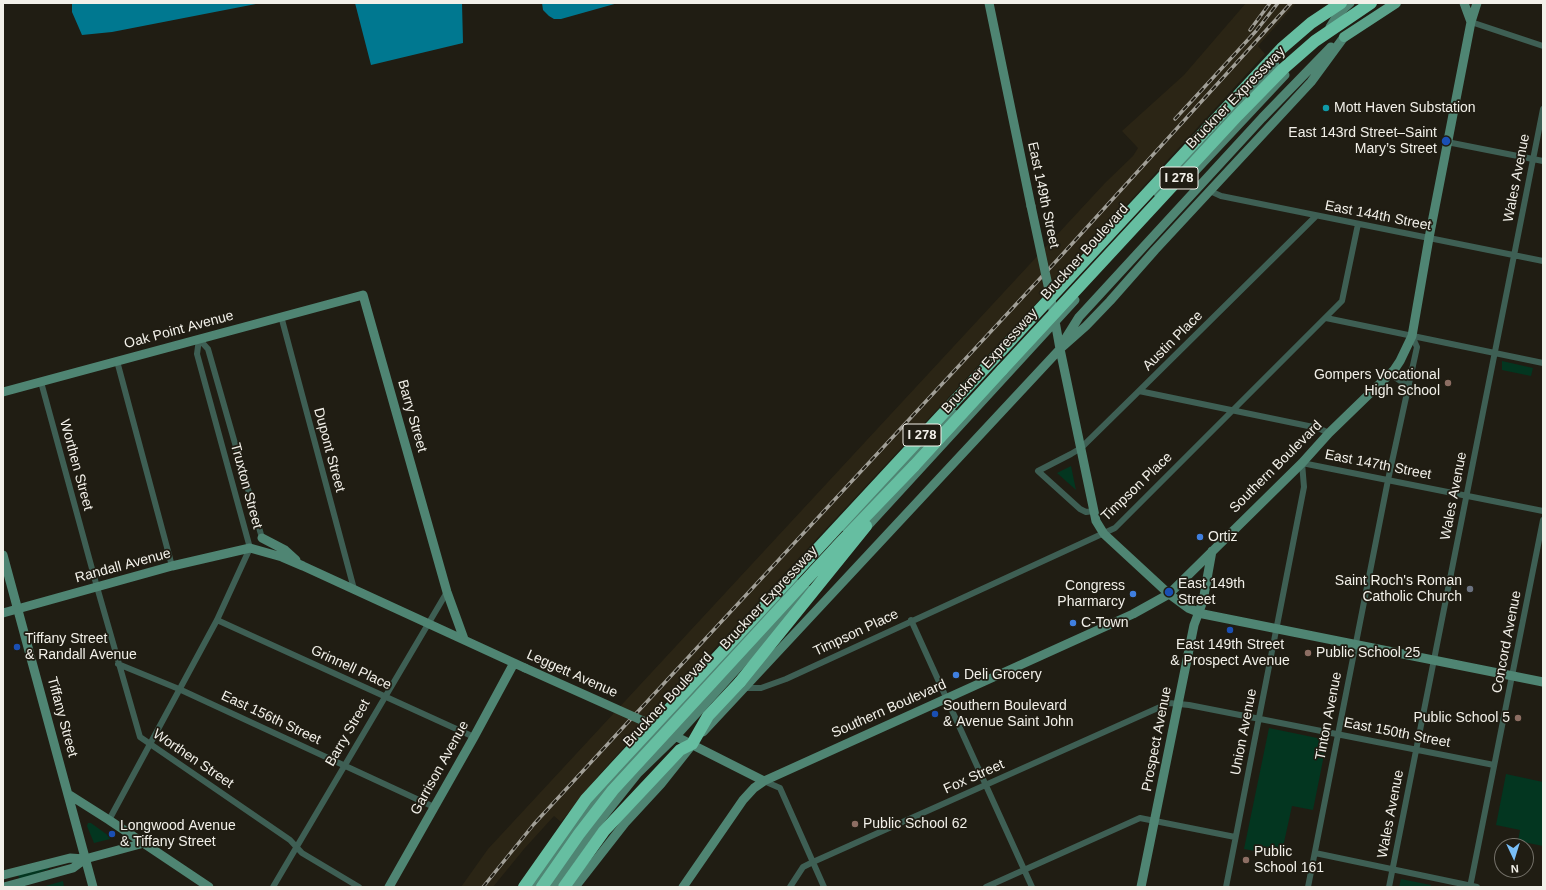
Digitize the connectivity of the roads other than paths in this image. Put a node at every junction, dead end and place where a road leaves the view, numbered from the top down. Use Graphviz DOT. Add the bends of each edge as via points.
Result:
graph roads {
  1 [pos="989,3"];
  2 [pos="1341,3"];
  3 [pos="1347,3"];
  4 [pos="1350,3"];
  5 [pos="1361,3"];
  6 [pos="1371,3"];
  7 [pos="1396,3"];
  8 [pos="1464,3"];
  9 [pos="1477,3"];
  10 [pos="1471,22"];
  11 [pos="1330,27"];
  12 [pos="1344,37"];
  13 [pos="1543,46"];
  14 [pos="1543,109"];
  15 [pos="1244,119"];
  16 [pos="1447,142"];
  17 [pos="1200,146"];
  18 [pos="1534,159"];
  19 [pos="1543,161"];
  20 [pos="1210,191"];
  21 [pos="1316,216"];
  22 [pos="1358,224"];
  23 [pos="1429,238"];
  24 [pos="1514,255"];
  25 [pos="1543,261"];
  26 [pos="362,295"];
  27 [pos="1052,309"];
  28 [pos="281,316"];
  29 [pos="1326,318"];
  30 [pos="1055,322"];
  31 [pos="1412,336"];
  32 [pos="199,339"];
  33 [pos="1060,349"];
  34 [pos="1494,353"];
  35 [pos="117,361"];
  36 [pos="1543,363"];
  37 [pos="1390,374"];
  38 [pos="41,382"];
  39 [pos="1408,386"];
  40 [pos="1140,391"];
  41 [pos="3,392"];
  42 [pos="1233,411"];
  43 [pos="1330,433"];
  44 [pos="1081,448"];
  45 [pos="1302,463"];
  46 [pos="914,466"];
  47 [pos="1388,480"];
  48 [pos="1466,495"];
  49 [pos="1094,511"];
  50 [pos="1543,511"];
  51 [pos="1543,520"];
  52 [pos="1104,534"];
  53 [pos="262,538"];
  54 [pos="250,548"];
  55 [pos="1212,551"];
  56 [pos="3,555"];
  57 [pos="172,566"];
  58 [pos="303,566"];
  59 [pos="97,587"];
  60 [pos="354,589"];
  61 [pos="447,592"];
  62 [pos="1169,594"];
  63 [pos="18,609"];
  64 [pos="3,613"];
  65 [pos="1198,613"];
  66 [pos="217,620"];
  67 [pos="911,620"];
  68 [pos="430,623"];
  69 [pos="1277,629"];
  70 [pos="464,639"];
  71 [pos="1356,644"];
  72 [pos="1434,659"];
  73 [pos="514,663"];
  74 [pos="118,664"];
  75 [pos="1512,676"];
  76 [pos="1543,682"];
  77 [pos="741,685"];
  78 [pos="179,689"];
  79 [pos="385,696"];
  80 [pos="946,699"];
  81 [pos="1178,703"];
  82 [pos="1259,718"];
  83 [pos="660,729"];
  84 [pos="1338,734"];
  85 [pos="676,736"];
  86 [pos="474,737"];
  87 [pos="692,744"];
  88 [pos="150,745"];
  89 [pos="1416,749"];
  90 [pos="1494,765"];
  91 [pos="345,766"];
  92 [pos="764,781"];
  93 [pos="986,784"];
  94 [pos="68,794"];
  95 [pos="434,807"];
  96 [pos="109,820"];
  97 [pos="1155,820"];
  98 [pos="1235,837"];
  99 [pos="144,843"];
  100 [pos="297,847"];
  101 [pos="1314,853"];
  102 [pos="85,859"];
  103 [pos="813,862"];
  104 [pos="1392,869"];
  105 [pos="1024,870"];
  106 [pos="3,873"];
  107 [pos="551,885"];
  108 [pos="6,887"];
  109 [pos="93,887"];
  110 [pos="209,887"];
  111 [pos="273,887"];
  112 [pos="359,887"];
  113 [pos="389,887"];
  114 [pos="524,887"];
  115 [pos="532,887"];
  116 [pos="575,887"];
  117 [pos="683,887"];
  118 [pos="790,887"];
  119 [pos="824,887"];
  120 [pos="986,887"];
  121 [pos="1032,887"];
  122 [pos="1141,887"];
  123 [pos="1226,887"];
  124 [pos="1308,887"];
  125 [pos="1389,887"];
  126 [pos="1472,887"];
  1 -- 27 [label="main road, East 149th Street, bridge"];
  2 -- 114 [label="highway, Bruckner Expressway / I 278, bridge" via="1311,23 1282,48 624,757 586,799"];
  3 -- 17 [label="main road, Bruckner Boulevard" via="1300,38"];
  4 -- 11 [label="main road" via="1338,14"];
  5 -- 11 [label="main road, Bruckner Boulevard"];
  6 -- 46 [label="highway, Bruckner Expressway / I 278, bridge" via="1315,41 1278,74"];
  7 -- 12 [label="main road"];
  8 -- 10 [label="main road"];
  9 -- 10 [label="main road, Southern Boulevard"];
  10 -- 13 [label="street"];
  10 -- 16 [label="main road, Southern Boulevard"];
  11 -- 15 [label="main road, Bruckner Boulevard"];
  12 -- 20 [label="main road" via="1310,82"];
  12 -- 33 [label="main road" via="1304,74 1078,317"];
  14 -- 18 [label="street, Wales Avenue"];
  15 -- 17 [label="main road"];
  15 -- 30 [label="main road, Bruckner Boulevard"];
  16 -- 18 [label="street"];
  16 -- 23 [label="main road, Southern Boulevard"];
  17 -- 27 [label="main road, Bruckner Boulevard"];
  18 -- 19 [label="street"];
  18 -- 24 [label="street, Wales Avenue"];
  20 -- 21 [label="street, East 144th Street" via="1221,196"];
  20 -- 33 [label="main road" via="1086,326"];
  21 -- 22 [label="street, East 144th Street"];
  21 -- 40 [label="street, Austin Place"];
  22 -- 23 [label="street, East 144th Street"];
  22 -- 29 [label="street, Timpson Place" via="1342,301"];
  23 -- 24 [label="street, East 144th Street"];
  23 -- 31 [label="main road, Southern Boulevard"];
  24 -- 25 [label="street, East 144th Street"];
  24 -- 34 [label="street, Wales Avenue"];
  26 -- 28 [label="main road, Oak Point Avenue"];
  26 -- 61 [label="main road, Barry Street"];
  27 -- 30 [label="main road, East 149th Street"];
  27 -- 83 [label="main road, Bruckner Boulevard" via="822,552"];
  28 -- 32 [label="main road, Oak Point Avenue"];
  28 -- 60 [label="street, Dupont Street"];
  29 -- 31 [label="street"];
  29 -- 42 [label="street, Timpson Place"];
  30 -- 33 [label="main road, East 149th Street"];
  30 -- 85 [label="main road, Bruckner Boulevard"];
  31 -- 34 [label="street"];
  31 -- 37 [label="main road, Southern Boulevard" via="1400,361"];
  31 -- 39 [label="street, Tinton Avenue" via="1417,347"];
  32 -- 35 [label="main road, Oak Point Avenue"];
  32 -- 53 [label="street, Truxton Street" via="208,349"];
  32 -- 54 [label="street, Truxton Street" via="197,353"];
  33 -- 44 [label="main road, East 149th Street"];
  33 -- 77 [label="main road"];
  34 -- 36 [label="street"];
  34 -- 48 [label="street, Wales Avenue"];
  35 -- 38 [label="main road, Oak Point Avenue"];
  35 -- 57 [label="street"];
  37 -- 39 [label="street"];
  37 -- 43 [label="main road, Southern Boulevard"];
  38 -- 41 [label="main road, Oak Point Avenue"];
  38 -- 59 [label="street, Worthen Street"];
  39 -- 47 [label="street, Tinton Avenue"];
  40 -- 42 [label="street, East 147th Street"];
  40 -- 44 [label="street, Austin Place"];
  42 -- 43 [label="street, East 147th Street" via="1318,428"];
  42 -- 52 [label="street, Timpson Place" via="1115,528"];
  43 -- 45 [label="main road, Southern Boulevard"];
  44 -- 49 [label="main road, East 149th Street"];
  44 -- 49 [label="street, Austin Place" via="1038,471 1080,509 1086,512"];
  45 -- 47 [label="street, East 147th Street"];
  45 -- 55 [label="main road, Southern Boulevard"];
  45 -- 69 [label="street, Union Avenue" via="1304,487"];
  46 -- 77 [label="highway, bridge"];
  46 -- 107 [label="highway, Bruckner Expressway / I 278, bridge" via="613,790 579,834"];
  47 -- 48 [label="street, East 147th Street"];
  47 -- 71 [label="street, Tinton Avenue"];
  48 -- 50 [label="street, East 147th Street"];
  48 -- 72 [label="street, Wales Avenue"];
  49 -- 52 [label="main road, East 149th Street" via="1098,527"];
  51 -- 75 [label="street, Concord Avenue"];
  52 -- 62 [label="main road, East 149th Street"];
  52 -- 67 [label="street, Timpson Place"];
  53 -- 58 [label="main road" via="285,550"];
  54 -- 57 [label="main road, Randall Avenue"];
  54 -- 58 [label="main road, Leggett Avenue"];
  54 -- 66 [label="street, Truxton Street"];
  55 -- 62 [label="main road, Southern Boulevard"];
  55 -- 65 [label="main road, Prospect Avenue" via="1203,601"];
  56 -- 63 [label="main road, Tiffany Street"];
  57 -- 59 [label="main road, Randall Avenue"];
  58 -- 60 [label="main road, Leggett Avenue"];
  59 -- 63 [label="main road, Randall Avenue"];
  59 -- 74 [label="street, Worthen Street"];
  60 -- 68 [label="main road, Leggett Avenue"];
  61 -- 68 [label="street, Barry Street"];
  61 -- 70 [label="main road, Barry Street"];
  62 -- 65 [label="main road, East 149th Street"];
  62 -- 80 [label="main road, Southern Boulevard" via="1133,614"];
  63 -- 64 [label="main road, Randall Avenue"];
  63 -- 94 [label="main road, Tiffany Street"];
  65 -- 69 [label="main road, East 149th Street"];
  65 -- 81 [label="main road, Prospect Avenue"];
  66 -- 78 [label="street, Truxton Street"];
  66 -- 79 [label="street, Grinnell Place"];
  67 -- 77 [label="street, Timpson Place" via="761,688"];
  67 -- 80 [label="street"];
  68 -- 70 [label="main road, Leggett Avenue"];
  68 -- 79 [label="street, Barry Street"];
  69 -- 71 [label="main road, East 149th Street"];
  69 -- 82 [label="street, Union Avenue"];
  70 -- 73 [label="main road, Leggett Avenue"];
  71 -- 72 [label="main road, East 149th Street"];
  71 -- 84 [label="street, Tinton Avenue"];
  72 -- 75 [label="main road, East 149th Street"];
  72 -- 89 [label="street, Wales Avenue"];
  73 -- 83 [label="main road, Leggett Avenue, bridge"];
  73 -- 86 [label="main road, Garrison Avenue"];
  74 -- 78 [label="street, East 156th Street"];
  74 -- 88 [label="street, Worthen Street" via="140,737"];
  75 -- 76 [label="main road, East 149th Street"];
  75 -- 90 [label="street, Concord Avenue"];
  77 -- 87 [label="highway" via="708,716"];
  78 -- 88 [label="street, Truxton Street"];
  78 -- 91 [label="street, East 156th Street"];
  79 -- 86 [label="street, Grinnell Place"];
  79 -- 91 [label="street, Barry Street"];
  80 -- 92 [label="main road, Southern Boulevard"];
  80 -- 93 [label="street"];
  81 -- 82 [label="street, East 150th Street"];
  81 -- 93 [label="street, Fox Street" via="1165,704"];
  81 -- 97 [label="main road, Prospect Avenue"];
  82 -- 84 [label="street, East 150th Street"];
  82 -- 98 [label="street, Union Avenue"];
  83 -- 85 [label="main road, Leggett Avenue"];
  83 -- 107 [label="main road, Bruckner Boulevard" via="596,801"];
  84 -- 89 [label="street, East 150th Street"];
  84 -- 101 [label="street, Tinton Avenue"];
  85 -- 87 [label="main road, Leggett Avenue"];
  85 -- 107 [label="main road, Bruckner Boulevard" via="638,773"];
  86 -- 95 [label="main road, Garrison Avenue"];
  87 -- 92 [label="main road, Leggett Avenue"];
  87 -- 107 [label="highway" via="680,750"];
  87 -- 116 [label="main road" via="662,784 625,823"];
  88 -- 96 [label="street, Truxton Street"];
  88 -- 100 [label="street, Worthen Street"];
  89 -- 90 [label="street, East 150th Street"];
  89 -- 104 [label="street, Wales Avenue"];
  90 -- 126 [label="street, Concord Avenue"];
  91 -- 95 [label="street, East 156th Street"];
  91 -- 100 [label="street, Barry Street"];
  92 -- 103 [label="street, Leggett Avenue" via="780,788"];
  92 -- 117 [label="main road, Southern Boulevard" via="743,800"];
  93 -- 103 [label="street, Fox Street"];
  93 -- 105 [label="street"];
  94 -- 96 [label="main road"];
  94 -- 102 [label="main road, Tiffany Street"];
  95 -- 113 [label="main road, Garrison Avenue"];
  96 -- 99 [label="main road"];
  97 -- 98 [label="street"];
  97 -- 105 [label="street" via="1140,818"];
  97 -- 122 [label="main road, Prospect Avenue"];
  98 -- 123 [label="street, Union Avenue"];
  99 -- 102 [label="main road"];
  99 -- 110 [label="main road"];
  100 -- 111 [label="street, Barry Street"];
  100 -- 112 [label="street, Worthen Street" via="302,853"];
  101 -- 104 [label="street"];
  101 -- 124 [label="street, Tinton Avenue"];
  102 -- 106 [label="main road" via="70,858"];
  102 -- 108 [label="main road" via="74,868"];
  102 -- 109 [label="main road, Tiffany Street"];
  103 -- 118 [label="street, Fox Street" via="803,867"];
  103 -- 119 [label="street, Leggett Avenue"];
  104 -- 125 [label="street, Wales Avenue"];
  104 -- 126 [label="street"];
  105 -- 120 [label="street"];
  105 -- 121 [label="street"];
  106 -- 108 [label="street"];
  107 -- 115 [label="main road, Bruckner Boulevard"];
}
